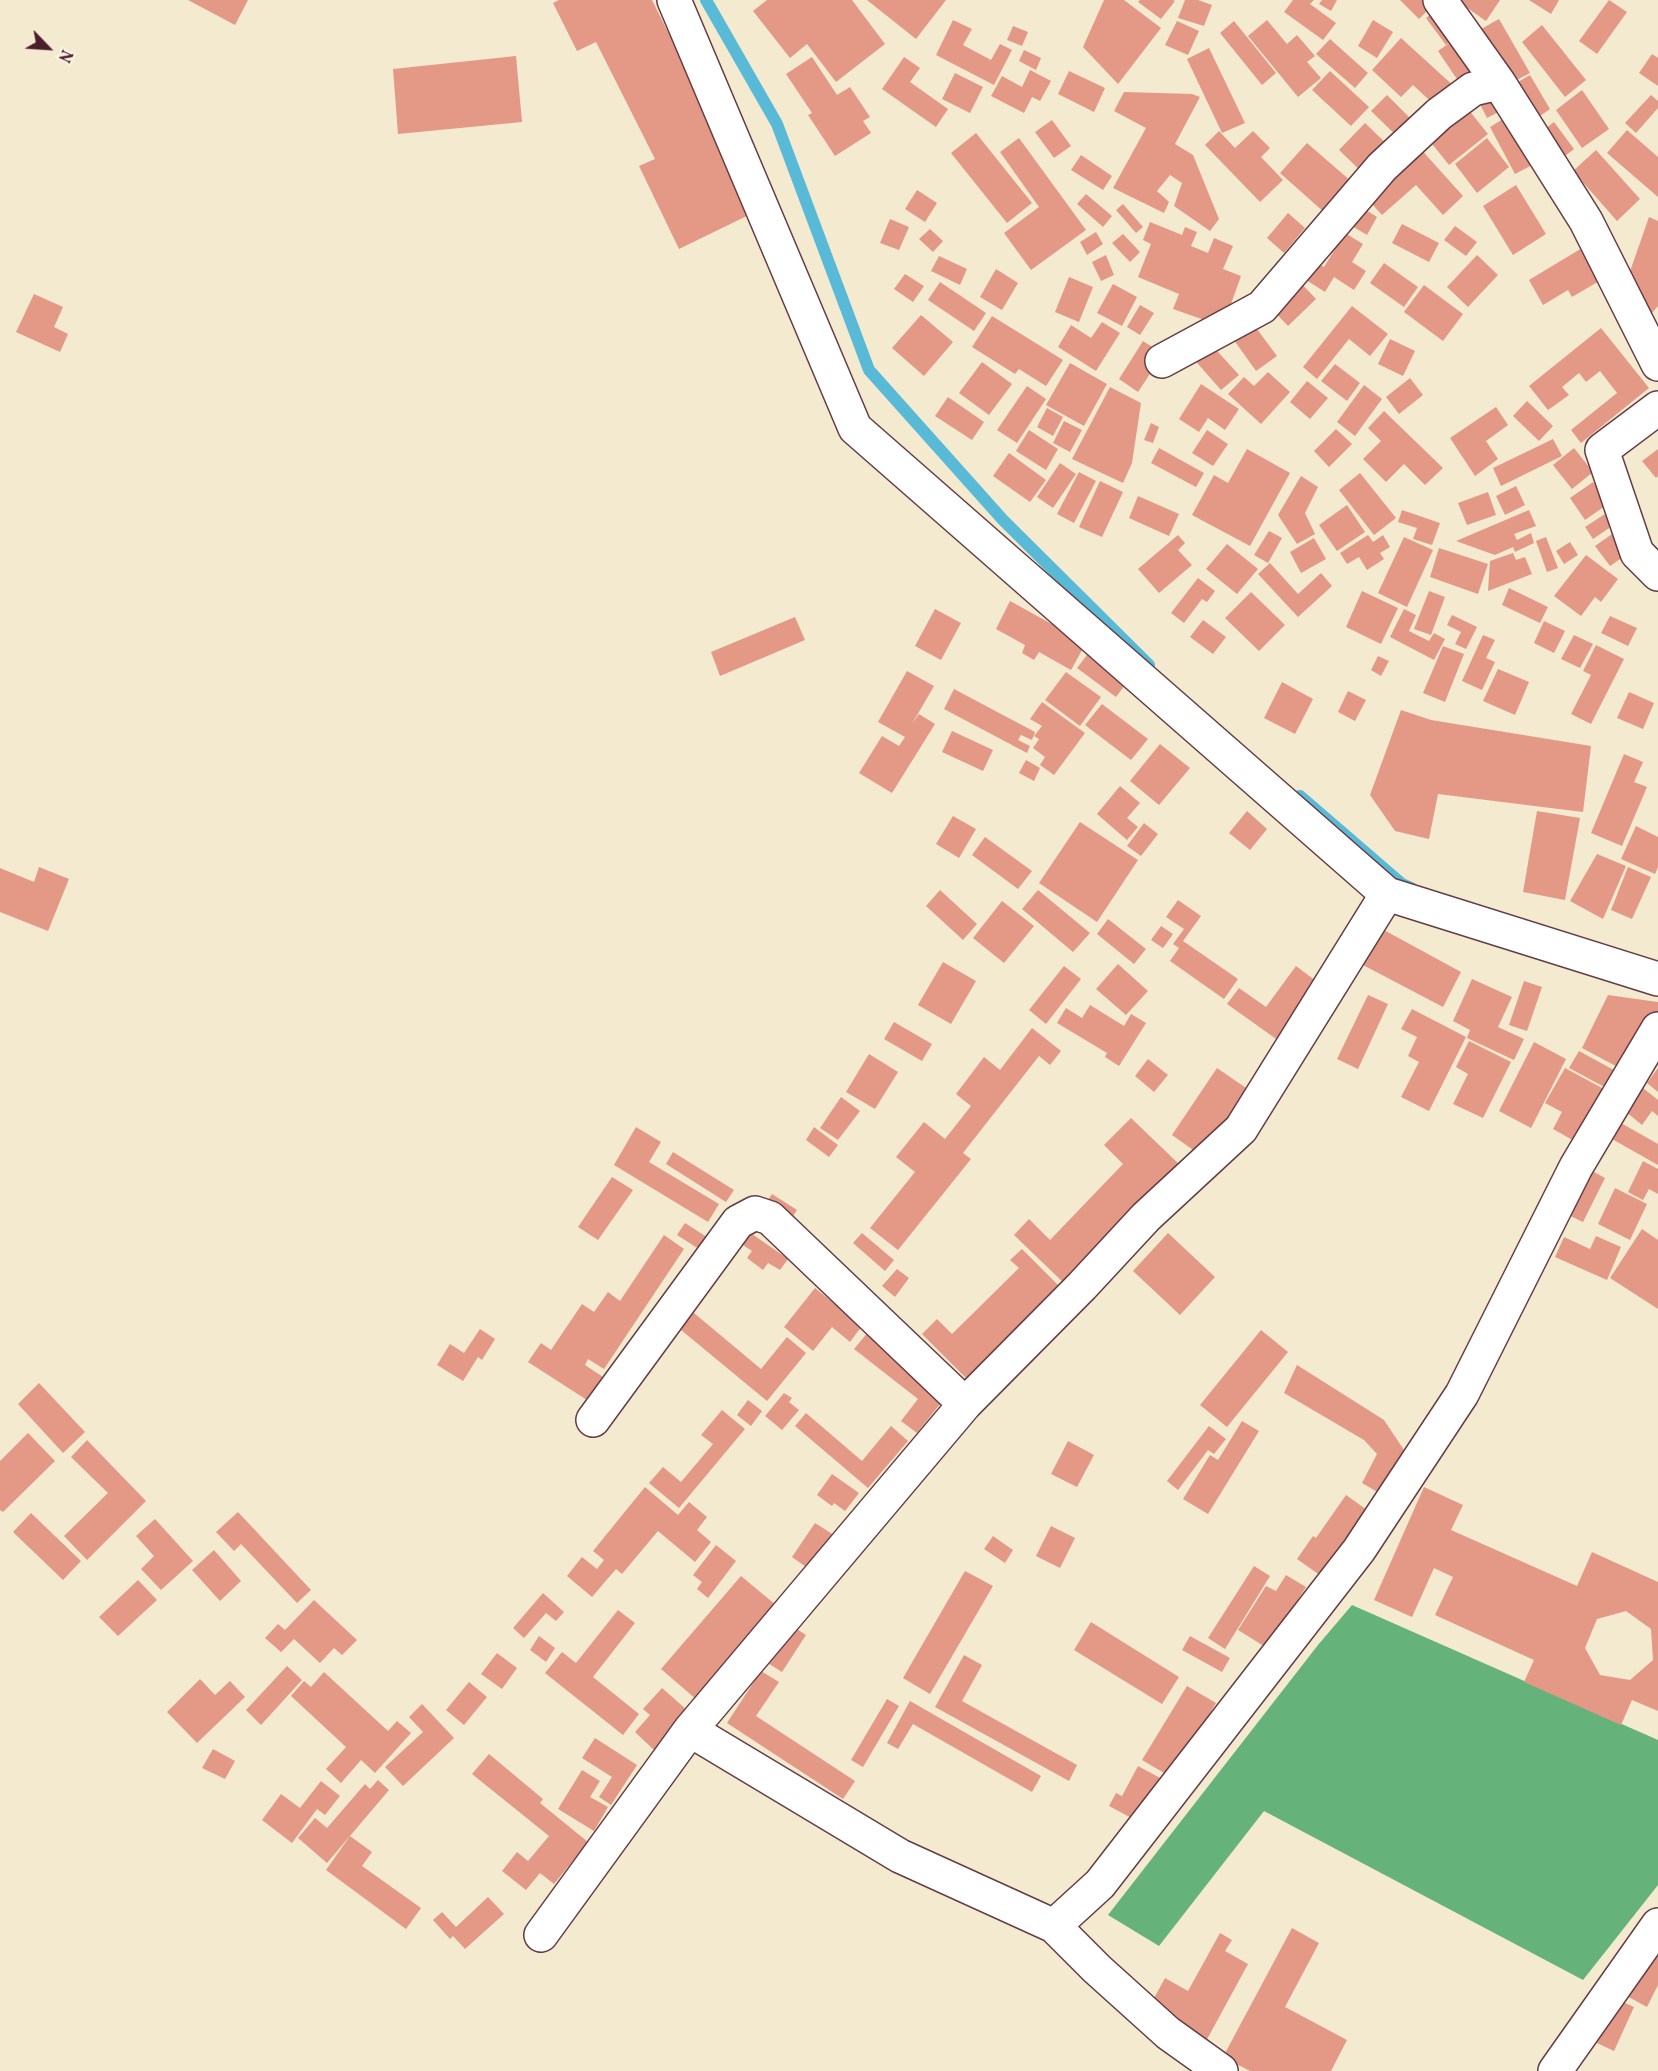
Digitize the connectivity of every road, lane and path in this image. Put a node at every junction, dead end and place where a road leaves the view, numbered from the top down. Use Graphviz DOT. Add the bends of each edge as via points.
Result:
graph roads {
  1 [pos="674,0"];
  2 [pos="1440,0"];
  3 [pos="1499,83"];
  4 [pos="1162,361"];
  5 [pos="1658,364"];
  6 [pos="1658,408"];
  7 [pos="1658,574"];
  8 [pos="1387,894"];
  9 [pos="1658,979"];
  10 [pos="1658,1029"];
  11 [pos="965,1404"];
  12 [pos="593,1420"];
  13 [pos="690,1730"];
  14 [pos="1658,1925"];
  15 [pos="1054,1926"];
  16 [pos="541,1935"];
  17 [pos="1221,2071"];
  18 [pos="1556,2071"];
  1 -- 8 [label="street" via="855,428"];
  2 -- 3 [label="street"];
  3 -- 4 [label="street" via="1473,89 1439,114 1382,167 1262,307"];
  3 -- 5 [label="street" via="1586,221"];
  6 -- 7 [label="street" via="1602,450 1637,553"];
  8 -- 9 [label="street"];
  8 -- 11 [label="street" via="1241,1129 1146,1217"];
  10 -- 15 [label="street" via="1576,1167 1462,1394 1359,1550 1100,1884"];
  11 -- 12 [label="street" via="770,1218 755,1213 738,1222"];
  11 -- 13 [label="street"];
  13 -- 15 [label="street" via="900,1856"];
  13 -- 16 [label="street"];
  14 -- 18 [label="street"];
  15 -- 17 [label="street" via="1168,2033"];
}
